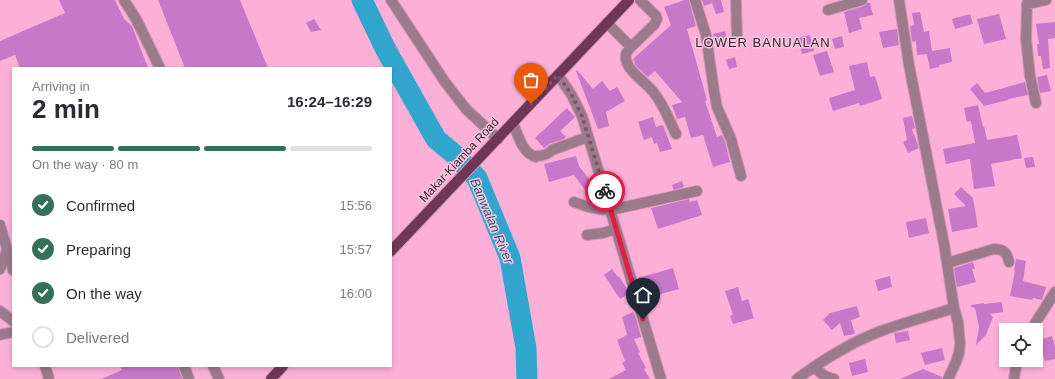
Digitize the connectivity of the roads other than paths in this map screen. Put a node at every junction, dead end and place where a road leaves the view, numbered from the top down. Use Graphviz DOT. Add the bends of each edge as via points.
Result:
graph roads {
  1 [pos="124,0"];
  2 [pos="391,0"];
  3 [pos="629,0"];
  4 [pos="640,0"];
  5 [pos="695,0"];
  6 [pos="736,0"];
  7 [pos="862,0"];
  8 [pos="899,0"];
  9 [pos="1046,0"];
  10 [pos="828,10"];
  11 [pos="607,23"];
  12 [pos="736,36"];
  13 [pos="631,47"];
  14 [pos="160,67"];
  15 [pos="558,75"];
  16 [pos="1036,103"];
  17 [pos="513,123"];
  18 [pos="676,134"];
  19 [pos="588,137"];
  20 [pos="495,142"];
  21 [pos="741,176"];
  22 [pos="697,191"];
  23 [pos="574,202"];
  24 [pos="611,210"];
  25 [pos="0,225"];
  26 [pos="616,229"];
  27 [pos="587,235"];
  28 [pos="7,250"];
  29 [pos="392,250"];
  30 [pos="1010,262"];
  31 [pos="947,263"];
  32 [pos="12,267"];
  33 [pos="0,269"];
  34 [pos="1055,292"];
  35 [pos="954,308"];
  36 [pos="0,311"];
  37 [pos="12,320"];
  38 [pos="1035,323"];
  39 [pos="12,332"];
  40 [pos="0,335"];
  41 [pos="815,366"];
  42 [pos="45,367"];
  43 [pos="184,367"];
  44 [pos="213,367"];
  45 [pos="283,367"];
  46 [pos="1016,367"];
  47 [pos="49,379"];
  48 [pos="189,379"];
  49 [pos="219,379"];
  50 [pos="271,379"];
  51 [pos="661,379"];
  52 [pos="797,379"];
  53 [pos="834,379"];
  54 [pos="948,379"];
  55 [pos="1014,379"];
  1 -- 14 [label="street"];
  2 -- 20 [label="street" via="445,82"];
  3 -- 11 [label="main road, Makar-Kiamba Road"];
  4 -- 13 [label="street" via="657,19"];
  5 -- 21 [label="street" via="706,35 715,100 731,139"];
  6 -- 12 [label="street"];
  7 -- 10 [label="street"];
  8 -- 31 [label="street"];
  9 -- 16 [label="street" via="1026,4 1026,39"];
  11 -- 13 [label="street"];
  11 -- 15 [label="main road, Makar-Kiamba Road"];
  13 -- 18 [label="street" via="626,56 628,66 663,105"];
  15 -- 17 [label="main road, Makar-Kiamba Road"];
  15 -- 19 [label="street" via="576,103"];
  17 -- 19 [label="street" via="527,153 536,157"];
  17 -- 20 [label="main road, Makar-Kiamba Road"];
  19 -- 24 [label="street"];
  20 -- 29 [label="main road, Makar-Kiamba Road"];
  22 -- 24 [label="street"];
  23 -- 24 [label="street" via="598,210"];
  24 -- 26 [label="street"];
  25 -- 28 [label="street"];
  26 -- 27 [label="street"];
  26 -- 51 [label="street"];
  28 -- 32 [label="street"];
  28 -- 33 [label="street"];
  30 -- 31 [label="street" via="1005,252 994,249"];
  31 -- 35 [label="street"];
  34 -- 38 [label="street"];
  35 -- 41 [label="street" via="882,330"];
  35 -- 54 [label="street" via="960,343 956,362"];
  36 -- 37 [label="street"];
  39 -- 40 [label="street"];
  41 -- 52 [label="street"];
  41 -- 53 [label="street" via="824,376"];
  42 -- 47 [label="street"];
  43 -- 48 [label="street"];
  44 -- 49 [label="street"];
  45 -- 50 [label="main road"];
  46 -- 55 [label="street"];
}
